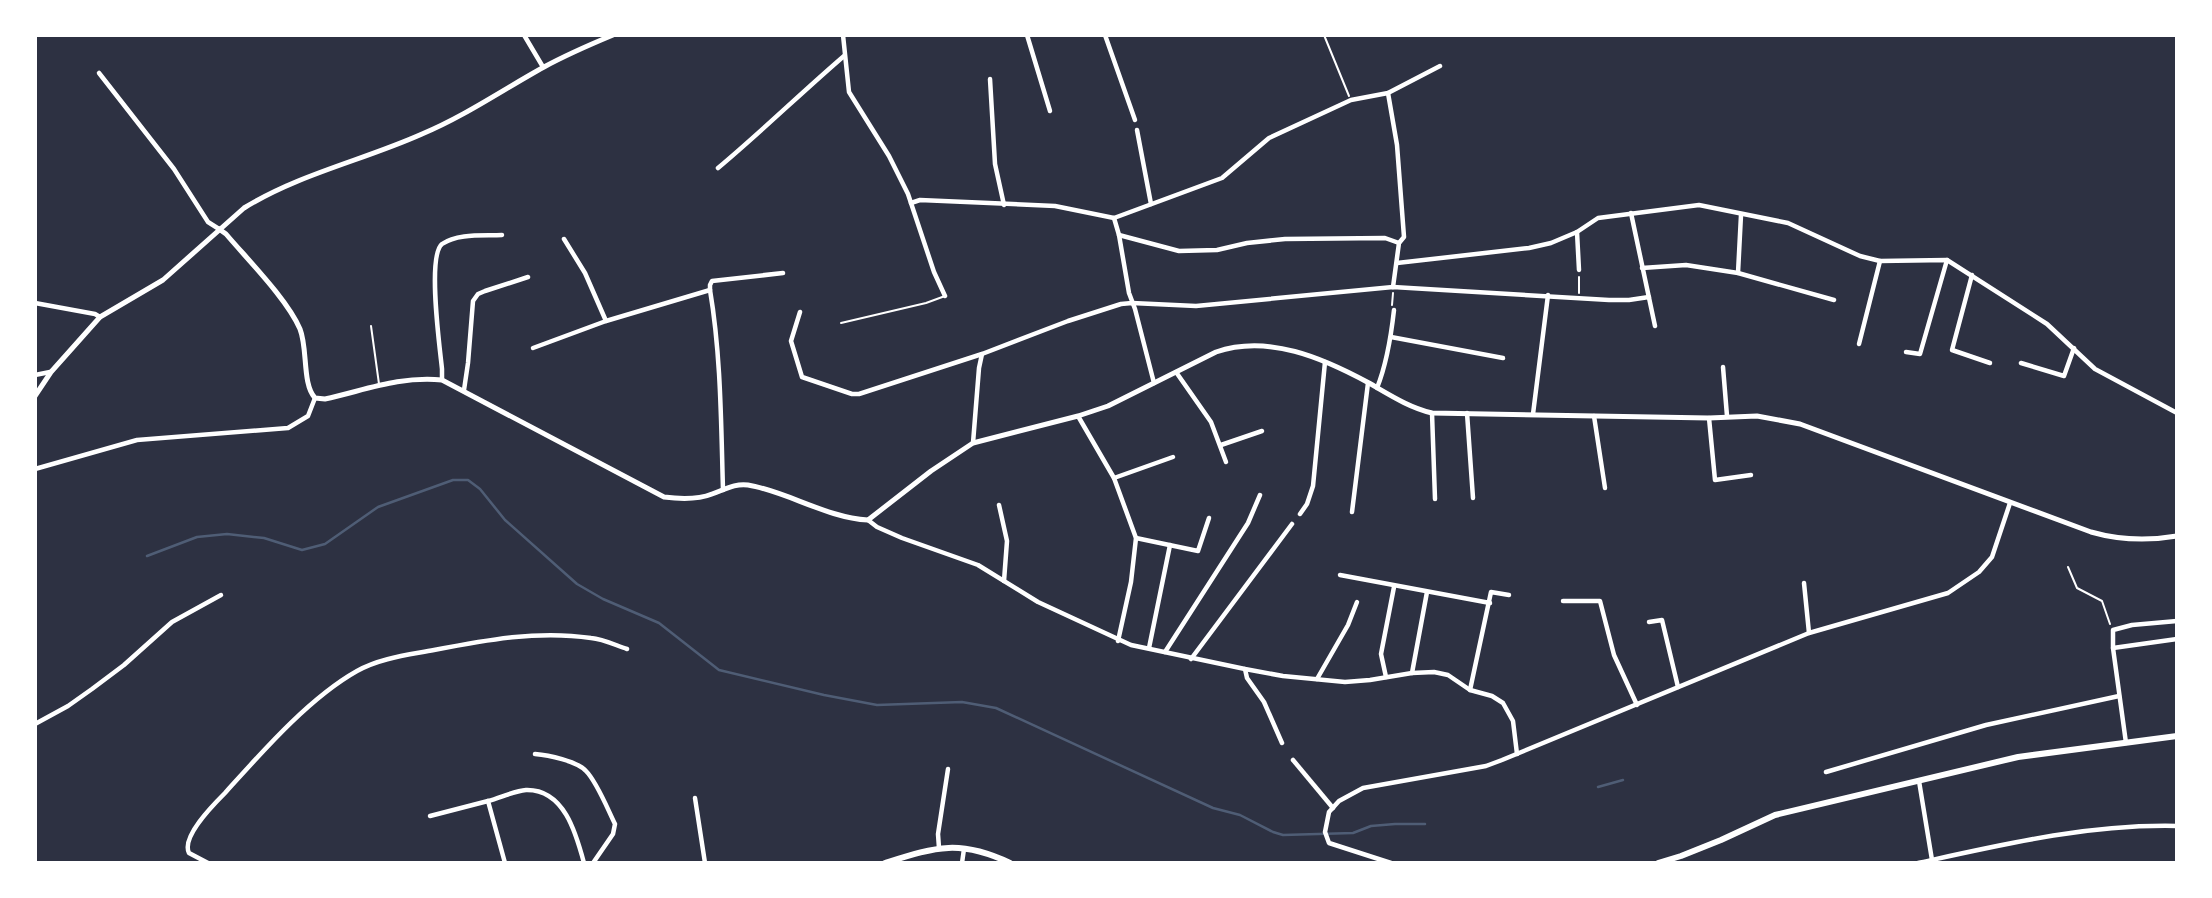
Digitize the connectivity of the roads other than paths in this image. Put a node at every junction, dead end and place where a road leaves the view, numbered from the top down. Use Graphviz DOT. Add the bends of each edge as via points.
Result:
graph roads {
  1 [pos="524,35"];
  2 [pos="612,35"];
  3 [pos="843,35"];
  4 [pos="1027,35"];
  5 [pos="1105,35"];
  6 [pos="844,56"];
  7 [pos="1440,66"];
  8 [pos="543,67"];
  9 [pos="99,73"];
  10 [pos="990,79"];
  11 [pos="1388,93"];
  12 [pos="1050,111"];
  13 [pos="1135,120"];
  14 [pos="1137,130"];
  15 [pos="718,168"];
  16 [pos="912,203"];
  17 [pos="1151,204"];
  18 [pos="1004,205"];
  19 [pos="1631,213"];
  20 [pos="1741,215"];
  21 [pos="1114,218"];
  22 [pos="219,229"];
  23 [pos="1577,232"];
  24 [pos="502,235"];
  25 [pos="1119,235"];
  26 [pos="564,239"];
  27 [pos="1399,243"];
  28 [pos="1947,260"];
  29 [pos="1880,261"];
  30 [pos="1397,264"];
  31 [pos="1642,268"];
  32 [pos="1579,270"];
  33 [pos="783,273"];
  34 [pos="1738,273"];
  35 [pos="1972,275"];
  36 [pos="528,277"];
  37 [pos="1393,287"];
  38 [pos="710,289"];
  39 [pos="1548,295"];
  40 [pos="945,296"];
  41 [pos="1649,297"];
  42 [pos="1835,300"];
  43 [pos="35,303"];
  44 [pos="1132,303"];
  45 [pos="1394,310"];
  46 [pos="800,312"];
  47 [pos="100,317"];
  48 [pos="606,321"];
  49 [pos="841,323"];
  50 [pos="371,326"];
  51 [pos="1655,326"];
  52 [pos="1391,337"];
  53 [pos="1859,344"];
  54 [pos="533,348"];
  55 [pos="2074,348"];
  56 [pos="1906,352"];
  57 [pos="982,354"];
  58 [pos="1503,358"];
  59 [pos="1325,362"];
  60 [pos="1990,363"];
  61 [pos="2021,363"];
  62 [pos="1723,367"];
  63 [pos="1175,371"];
  64 [pos="51,372"];
  65 [pos="35,375"];
  66 [pos="442,380"];
  67 [pos="1154,383"];
  68 [pos="1368,383"];
  69 [pos="379,385"];
  70 [pos="1377,388"];
  71 [pos="464,390"];
  72 [pos="35,396"];
  73 [pos="315,398"];
  74 [pos="1432,413"];
  75 [pos="1467,413"];
  76 [pos="2177,413"];
  77 [pos="1533,414"];
  78 [pos="1077,416"];
  79 [pos="1594,416"];
  80 [pos="1727,416"];
  81 [pos="1710,418"];
  82 [pos="1262,431"];
  83 [pos="973,443"];
  84 [pos="1221,445"];
  85 [pos="1173,457"];
  86 [pos="1226,462"];
  87 [pos="35,469"];
  88 [pos="1751,475"];
  89 [pos="1114,478"];
  90 [pos="1605,488"];
  91 [pos="723,490"];
  92 [pos="1259,495"];
  93 [pos="1473,498"];
  94 [pos="1435,499"];
  95 [pos="2010,503"];
  96 [pos="999,505"];
  97 [pos="1352,512"];
  98 [pos="1300,514"];
  99 [pos="1209,518"];
  100 [pos="868,520"];
  101 [pos="1292,524"];
  102 [pos="2177,536"];
  103 [pos="1136,538"];
  104 [pos="1170,545"];
  105 [pos="1340,575"];
  106 [pos="1004,581"];
  107 [pos="1804,583"];
  108 [pos="1394,587"];
  109 [pos="1427,592"];
  110 [pos="221,595"];
  111 [pos="1509,595"];
  112 [pos="1563,601"];
  113 [pos="1357,602"];
  114 [pos="1490,603"];
  115 [pos="2177,621"];
  116 [pos="1649,622"];
  117 [pos="1810,633"];
  118 [pos="2177,639"];
  119 [pos="1118,641"];
  120 [pos="1149,648"];
  121 [pos="2113,648"];
  122 [pos="627,649"];
  123 [pos="1165,652"];
  124 [pos="1191,659"];
  125 [pos="1245,669"];
  126 [pos="1412,673"];
  127 [pos="1386,677"];
  128 [pos="1317,679"];
  129 [pos="1678,687"];
  130 [pos="1470,690"];
  131 [pos="2119,696"];
  132 [pos="1637,705"];
  133 [pos="35,724"];
  134 [pos="2177,736"];
  135 [pos="1282,743"];
  136 [pos="2126,743"];
  137 [pos="534,754"];
  138 [pos="1517,754"];
  139 [pos="1293,760"];
  140 [pos="948,769"];
  141 [pos="1826,772"];
  142 [pos="1919,780"];
  143 [pos="695,798"];
  144 [pos="488,801"];
  145 [pos="1333,808"];
  146 [pos="430,816"];
  147 [pos="2177,826"];
  148 [pos="939,848"];
  149 [pos="965,848"];
  150 [pos="1932,860"];
  151 [pos="208,863"];
  152 [pos="505,863"];
  153 [pos="584,863"];
  154 [pos="593,863"];
  155 [pos="705,863"];
  156 [pos="885,863"];
  157 [pos="962,863"];
  158 [pos="1010,863"];
  159 [pos="1391,863"];
  160 [pos="1658,863"];
  161 [pos="1919,863"];
  1 -- 8 [label="street"];
  2 -- 8 [label="street"];
  3 -- 6 [label="street"];
  4 -- 12 [label="street"];
  5 -- 13 [label="street"];
  6 -- 15 [label="street"];
  6 -- 16 [label="street" via="851,95"];
  7 -- 11 [label="street"];
  8 -- 22 [label="street" via="442,125 256,200"];
  9 -- 22 [label="street" via="208,222"];
  10 -- 18 [label="street" via="995,164"];
  11 -- 17 [label="street" via="1351,100 1269,138 1223,178"];
  11 -- 27 [label="street" via="1401,186 1404,237"];
  14 -- 17 [label="street"];
  16 -- 18 [label="street"];
  16 -- 40 [label="street"];
  17 -- 21 [label="street"];
  18 -- 21 [label="street" via="1055,206"];
  19 -- 20 [label="street" via="1699,205"];
  19 -- 23 [label="street" via="1598,218"];
  19 -- 31 [label="street"];
  20 -- 29 [label="street" via="1788,223"];
  20 -- 34 [label="street"];
  21 -- 25 [label="street"];
  22 -- 47 [label="street" via="163,280"];
  22 -- 73 [label="street" via="295,319 304,342 309,390"];
  23 -- 30 [label="street" via="1529,247"];
  23 -- 32 [label="street"];
  24 -- 66 [label="street" via="454,239 438,248 435,295"];
  25 -- 27 [label="street" via="1179,251 1285,239 1385,238"];
  25 -- 44 [label="street"];
  26 -- 48 [label="street" via="586,273"];
  27 -- 30 [label="street"];
  28 -- 29 [label="street"];
  28 -- 35 [label="street"];
  28 -- 56 [label="street" via="1920,354"];
  29 -- 53 [label="street"];
  30 -- 37 [label="street"];
  31 -- 34 [label="street" via="1686,265"];
  31 -- 41 [label="street"];
  33 -- 38 [label="street" via="712,281"];
  34 -- 42 [label="street"];
  35 -- 55 [label="street" via="2047,324"];
  35 -- 60 [label="street" via="1952,349"];
  36 -- 71 [label="street" via="478,294 473,301"];
  37 -- 39 [label="street"];
  37 -- 44 [label="street" via="1196,306"];
  38 -- 48 [label="street"];
  38 -- 91 [label="street"];
  39 -- 41 [label="street"];
  39 -- 77 [label="street"];
  40 -- 49 [label="lane"];
  41 -- 51 [label="street"];
  43 -- 47 [label="street"];
  44 -- 57 [label="street" via="1068,321"];
  44 -- 67 [label="street"];
  45 -- 52 [label="street"];
  46 -- 57 [label="street" via="791,341 802,377 856,395"];
  47 -- 64 [label="street"];
  48 -- 54 [label="street"];
  50 -- 69 [label="lane"];
  52 -- 58 [label="street"];
  52 -- 70 [label="street"];
  55 -- 61 [label="street" via="2064,376"];
  55 -- 76 [label="street" via="2095,369"];
  57 -- 83 [label="street"];
  59 -- 63 [label="street" via="1288,349 1254,344 1228,347"];
  59 -- 68 [label="street"];
  59 -- 98 [label="street" via="1313,486"];
  62 -- 80 [label="street"];
  63 -- 67 [label="street"];
  63 -- 84 [label="street" via="1211,422"];
  64 -- 65 [label="street"];
  64 -- 72 [label="street"];
  66 -- 69 [label="street"];
  66 -- 71 [label="street"];
  67 -- 78 [label="street"];
  68 -- 70 [label="street"];
  68 -- 97 [label="street"];
  69 -- 73 [label="street"];
  70 -- 74 [label="street" via="1407,406"];
  71 -- 91 [label="street" via="664,497 695,498"];
  73 -- 87 [label="street" via="308,416 288,428 138,440"];
  74 -- 75 [label="street"];
  74 -- 94 [label="street"];
  75 -- 77 [label="street"];
  75 -- 93 [label="street"];
  77 -- 79 [label="street"];
  78 -- 83 [label="street"];
  78 -- 89 [label="street"];
  79 -- 81 [label="street"];
  79 -- 90 [label="street"];
  80 -- 81 [label="street"];
  80 -- 95 [label="street" via="1757,415 1800,425"];
  81 -- 88 [label="street" via="1716,480"];
  82 -- 84 [label="street"];
  83 -- 100 [label="street"];
  84 -- 86 [label="street"];
  85 -- 89 [label="street"];
  89 -- 103 [label="street"];
  91 -- 100 [label="street" via="748,485"];
  92 -- 123 [label="street" via="1248,523"];
  95 -- 102 [label="street" via="2117,539"];
  95 -- 117 [label="street" via="1993,557 1960,586"];
  96 -- 106 [label="street" via="1007,541"];
  99 -- 104 [label="street" via="1198,551"];
  100 -- 106 [label="street" via="902,538 971,561"];
  101 -- 124 [label="street"];
  103 -- 104 [label="street"];
  103 -- 119 [label="street"];
  104 -- 120 [label="street"];
  105 -- 108 [label="street"];
  106 -- 119 [label="street"];
  107 -- 117 [label="street"];
  108 -- 109 [label="street"];
  108 -- 127 [label="street" via="1381,654"];
  109 -- 114 [label="street"];
  109 -- 126 [label="street"];
  110 -- 133 [label="street" via="172,622 92,689"];
  111 -- 114 [label="street" via="1491,592"];
  112 -- 132 [label="street" via="1600,601 1614,655"];
  113 -- 128 [label="street"];
  114 -- 130 [label="street"];
  115 -- 121 [label="street" via="2113,630"];
  116 -- 129 [label="street" via="1661,620"];
  117 -- 129 [label="street"];
  118 -- 121 [label="street"];
  119 -- 120 [label="street"];
  120 -- 123 [label="street"];
  121 -- 131 [label="street"];
  122 -- 151 [label="street" via="592,638 516,636 368,666 338,683 299,717 216,802 186,846 189,853"];
  123 -- 124 [label="street"];
  124 -- 125 [label="street"];
  125 -- 128 [label="street"];
  125 -- 135 [label="street"];
  126 -- 127 [label="street"];
  126 -- 130 [label="street" via="1448,675"];
  127 -- 128 [label="street" via="1352,682"];
  129 -- 132 [label="street"];
  130 -- 138 [label="street" via="1497,698 1506,707 1514,725"];
  131 -- 136 [label="street"];
  131 -- 141 [label="street" via="1986,725"];
  132 -- 138 [label="street"];
  134 -- 136 [label="main road"];
  136 -- 142 [label="main road" via="2018,757"];
  137 -- 154 [label="street" via="586,770 597,790 615,824"];
  138 -- 145 [label="street" via="1486,766 1363,789"];
  139 -- 145 [label="street"];
  140 -- 148 [label="street"];
  142 -- 150 [label="street"];
  142 -- 160 [label="main road" via="1775,815"];
  143 -- 155 [label="street"];
  144 -- 146 [label="street"];
  144 -- 152 [label="street"];
  144 -- 153 [label="street" via="527,790 554,798 563,808"];
  145 -- 159 [label="street" via="1325,835 1334,845"];
  147 -- 150 [label="street" via="2091,829"];
  148 -- 149 [label="main road"];
  148 -- 156 [label="main road"];
  149 -- 157 [label="street"];
  149 -- 158 [label="main road"];
  150 -- 161 [label="street"];
}
